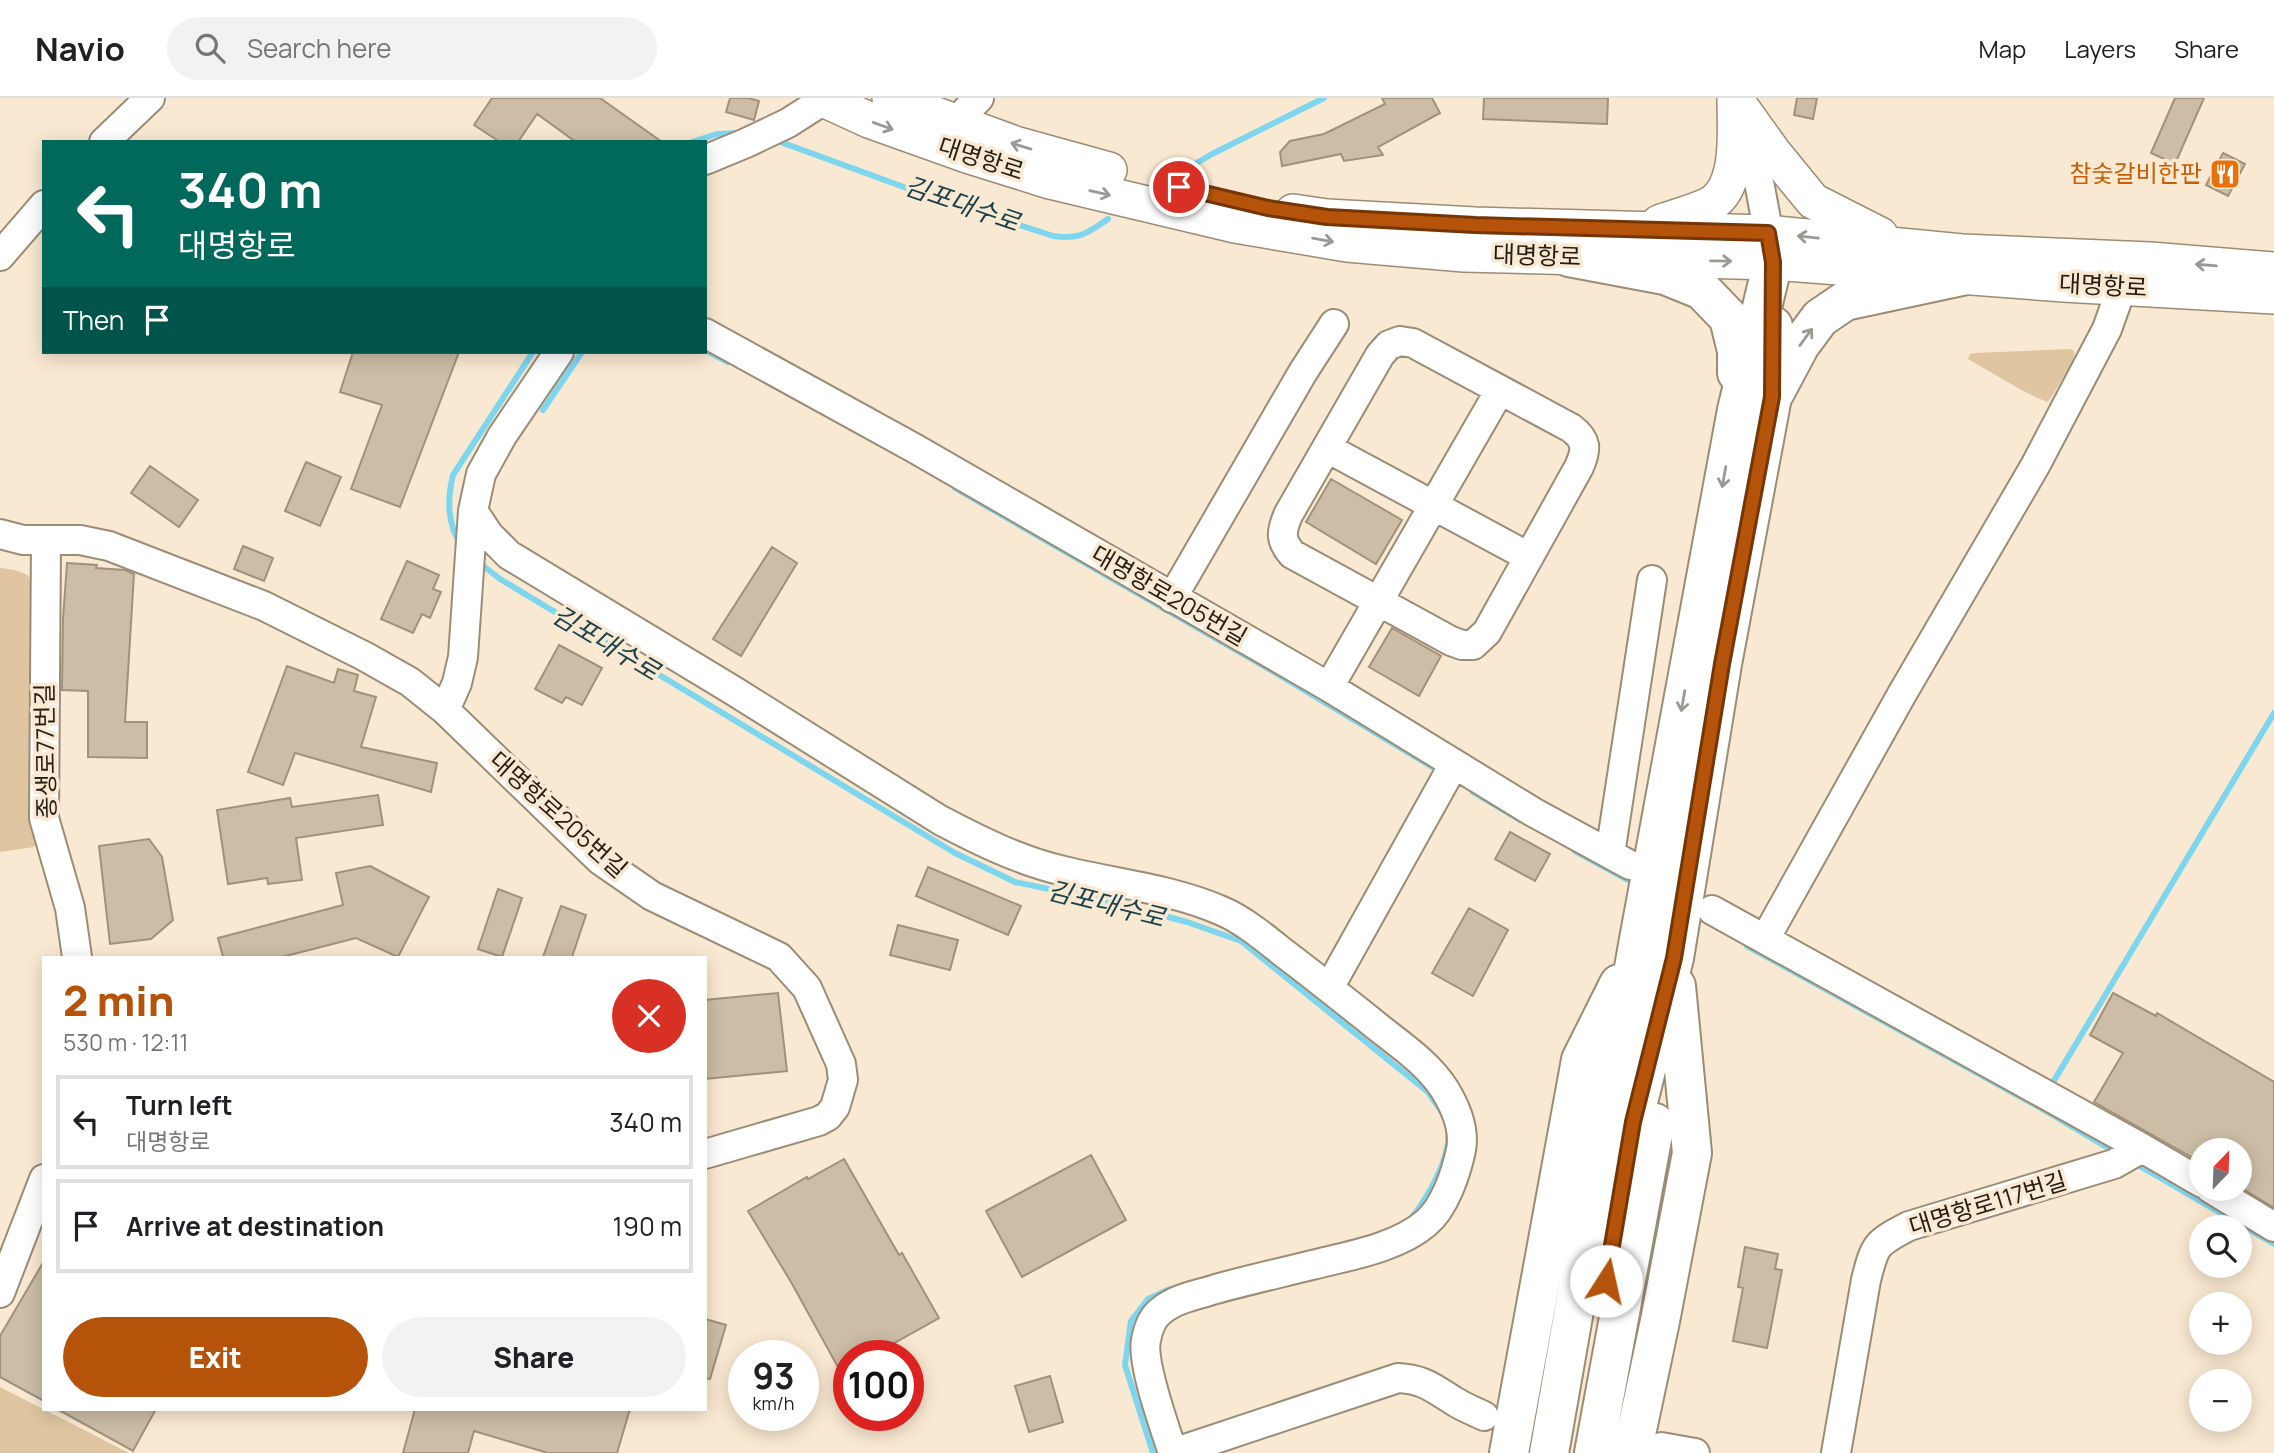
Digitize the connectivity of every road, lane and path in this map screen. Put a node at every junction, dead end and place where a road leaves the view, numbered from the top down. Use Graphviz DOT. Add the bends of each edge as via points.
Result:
graph roads {
  1 [pos="150,98"];
  2 [pos="890,98"];
  3 [pos="822,99"];
  4 [pos="1735,99"];
  5 [pos="973,113"];
  6 [pos="106,140"];
  7 [pos="707,159"];
  8 [pos="42,207"];
  9 [pos="1644,229"];
  10 [pos="1771,247"];
  11 [pos="0,256"];
  12 [pos="1569,257"];
  13 [pos="1962,264"];
  14 [pos="2274,270"];
  15 [pos="2122,287"];
  16 [pos="2274,296"];
  17 [pos="1334,324"];
  18 [pos="707,334"];
  19 [pos="558,354"];
  20 [pos="1500,390"];
  21 [pos="1772,397"];
  22 [pos="1737,410"];
  23 [pos="1327,448"];
  24 [pos="1434,505"];
  25 [pos="472,525"];
  26 [pos="0,534"];
  27 [pos="46,541"];
  28 [pos="1529,556"];
  29 [pos="1652,580"];
  30 [pos="1172,598"];
  31 [pos="1380,602"];
  32 [pos="1329,687"];
  33 [pos="445,710"];
  34 [pos="1454,764"];
  35 [pos="1712,910"];
  36 [pos="1765,939"];
  37 [pos="1638,945"];
  38 [pos="77,956"];
  39 [pos="1674,958"];
  40 [pos="1329,988"];
  41 [pos="2142,1147"];
  42 [pos="707,1153"];
  43 [pos="2189,1175"];
  44 [pos="42,1183"];
  45 [pos="2231,1201"];
  46 [pos="2274,1227"];
  47 [pos="8,1253"];
  48 [pos="0,1293"];
  49 [pos="1484,1416"];
  50 [pos="1646,1450"];
  51 [pos="1173,1453"];
  52 [pos="1509,1453"];
  53 [pos="1529,1453"];
  54 [pos="1549,1453"];
  55 [pos="1572,1453"];
  56 [pos="1594,1453"];
  57 [pos="1612,1453"];
  58 [pos="1695,1453"];
  59 [pos="1836,1453"];
  1 -- 6 [label="street"];
  2 -- 5 [label="main road, 대명항로"];
  3 -- 7 [label="street" via="788,123"];
  3 -- 12 [label="main road, 대명항로, one-way" via="1026,174 1236,225 1347,244"];
  4 -- 9 [label="main road" via="1735,165 1728,184 1713,203"];
  4 -- 10 [label="street"];
  4 -- 13 [label="main road" via="1813,201 1880,235"];
  9 -- 5 [label="main road, 대명항로, one-way" via="1327,217 1268,208 1072,161"];
  8 -- 11 [label="street"];
  9 -- 10 [label="main road, 대명항로"];
  12 -- 10 [label="main road, 대명항로, one-way"];
  10 -- 13 [label="main road, 대명항로"];
  10 -- 21 [label="highway"];
  10 -- 22 [label="highway"];
  12 -- 22 [label="highway" via="1665,275 1702,290 1730,318 1737,351"];
  14 -- 13 [label="main road, 대명항로, one-way" via="2150,260"];
  13 -- 15 [label="main road, 대명항로"];
  21 -- 13 [label="highway, one-way" via="1820,318 1844,301"];
  15 -- 16 [label="main road, 대명항로"];
  15 -- 36 [label="street" via="2107,329 2035,466"];
  17 -- 30 [label="street"];
  18 -- 30 [label="street, 대명항로205번길"];
  19 -- 25 [label="street" via="481,474"];
  20 -- 23 [label="street" via="1399,341 1389,345 1374,364"];
  20 -- 24 [label="street"];
  20 -- 28 [label="street" via="1571,428 1581,435 1584,445 1579,467"];
  21 -- 39 [label="highway"];
  22 -- 37 [label="highway, one-way"];
  23 -- 24 [label="street"];
  23 -- 31 [label="street" via="1288,515 1281,536 1292,554"];
  24 -- 28 [label="street"];
  24 -- 31 [label="street"];
  25 -- 33 [label="street" via="463,657"];
  25 -- 40 [label="street" via="509,555 940,820 1010,854 1062,871 1155,890 1225,912"];
  26 -- 27 [label="street, 대명항로205번길"];
  27 -- 33 [label="street, 대명항로205번길" via="80,540 109,546 264,606 376,662"];
  27 -- 38 [label="street, 종생로77번길" via="44,818 70,908"];
  28 -- 31 [label="street" via="1487,632 1473,645 1451,641"];
  29 -- 34 [label="street, 대명항로205번길" via="1620,859"];
  30 -- 32 [label="street, 대명항로205번길"];
  31 -- 32 [label="street"];
  32 -- 34 [label="street, 대명항로205번길"];
  33 -- 42 [label="street, 대명항로205번길" via="600,860 652,896 779,957 807,988 841,1064 843,1080 835,1107 820,1121"];
  34 -- 40 [label="street"];
  35 -- 36 [label="street"];
  36 -- 41 [label="street"];
  37 -- 52 [label="highway" via="1581,1060"];
  37 -- 53 [label="highway" via="1603,1057"];
  37 -- 54 [label="highway"];
  39 -- 50 [label="highway" via="1692,1153 1660,1321"];
  39 -- 55 [label="highway" via="1633,1122"];
  39 -- 56 [label="highway" via="1654,1135"];
  39 -- 57 [label="highway" via="1672,1146"];
  40 -- 51 [label="street" via="1424,1065 1444,1088 1459,1116 1462,1142 1458,1165 1428,1222 1406,1236 1362,1253 1176,1301 1160,1311 1145,1344"];
  41 -- 43 [label="street"];
  41 -- 59 [label="street, 대명항로117번길" via="2114,1164 1909,1227 1879,1244 1866,1280"];
  44 -- 47 [label="street"];
  45 -- 46 [label="street"];
  47 -- 48 [label="street"];
  49 -- 51 [label="street" via="1428,1384 1398,1378"];
  50 -- 58 [label="street"];
}
